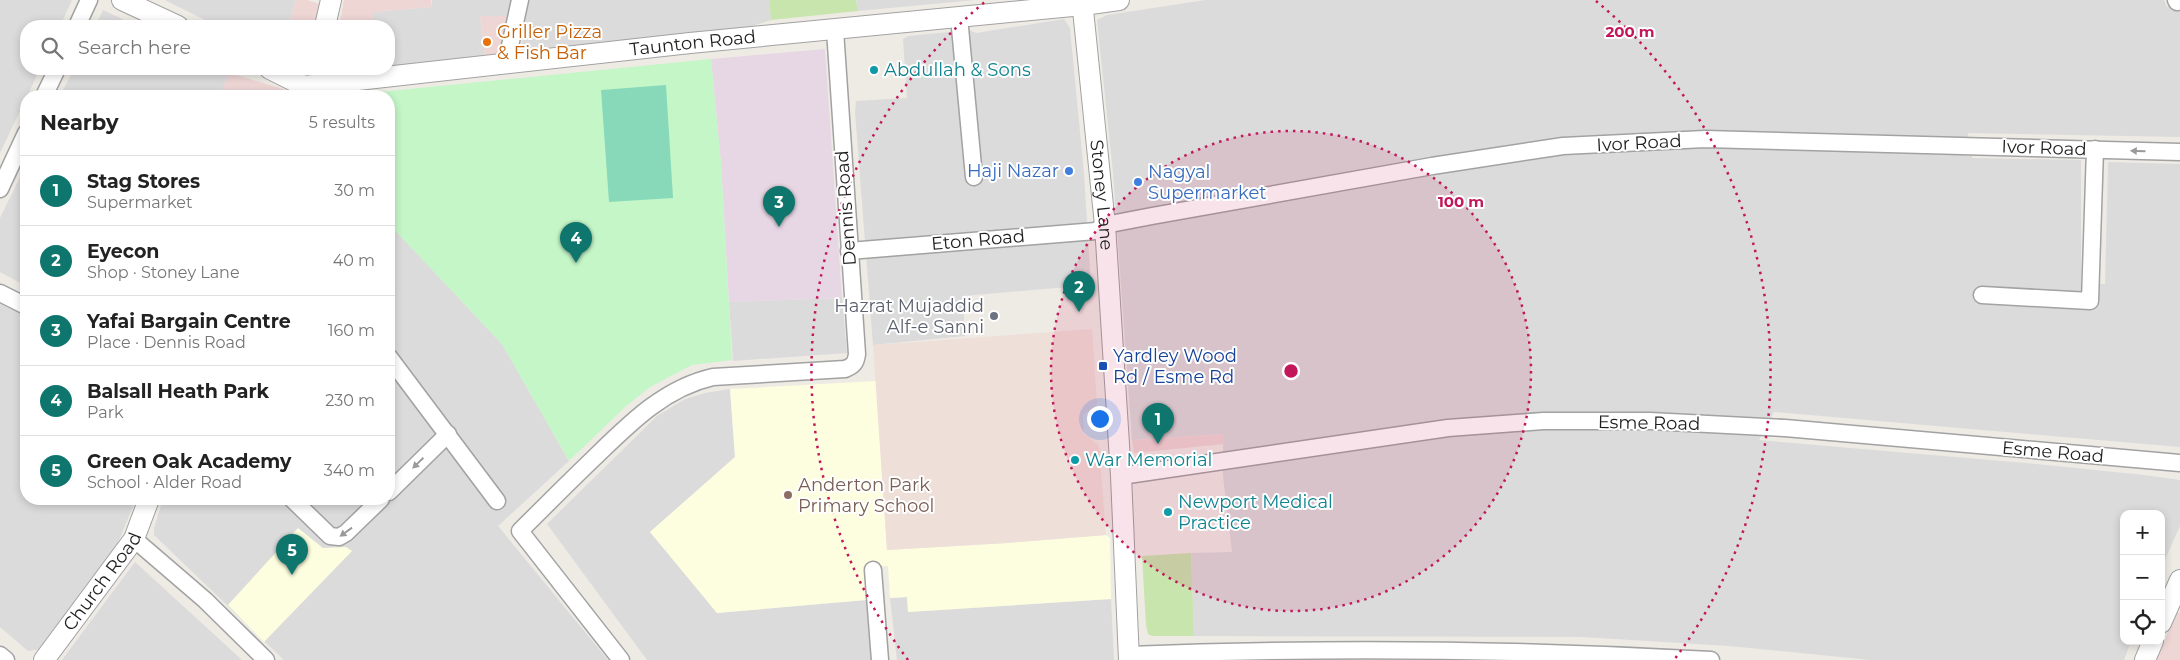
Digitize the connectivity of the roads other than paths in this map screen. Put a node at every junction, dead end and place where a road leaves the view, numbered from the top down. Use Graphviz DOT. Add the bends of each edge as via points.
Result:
graph roads {
  1 [pos="89,0"];
  2 [pos="122,0"];
  3 [pos="330,0"];
  4 [pos="520,0"];
  5 [pos="1119,0"];
  6 [pos="1083,3"];
  7 [pos="960,17"];
  8 [pos="80,20"];
  9 [pos="165,20"];
  10 [pos="326,20"];
  11 [pos="835,30"];
  12 [pos="506,64"];
  13 [pos="54,75"];
  14 [pos="284,75"];
  15 [pos="305,84"];
  16 [pos="47,90"];
  17 [pos="20,147"];
  18 [pos="2095,149"];
  19 [pos="2180,152"];
  20 [pos="974,177"];
  21 [pos="0,189"];
  22 [pos="1105,225"];
  23 [pos="849,251"];
  24 [pos="0,293"];
  25 [pos="1982,296"];
  26 [pos="20,303"];
  27 [pos="395,365"];
  28 [pos="448,434"];
  29 [pos="2180,463"];
  30 [pos="1121,476"];
  31 [pos="395,486"];
  32 [pos="497,501"];
  33 [pos="147,505"];
  34 [pos="298,505"];
  35 [pos="376,505"];
  36 [pos="134,539"];
  37 [pos="873,570"];
  38 [pos="2180,580"];
  39 [pos="2175,605"];
  40 [pos="2165,618"];
  41 [pos="2151,645"];
  42 [pos="0,655"];
  43 [pos="1129,657"];
  44 [pos="6,660"];
  45 [pos="44,660"];
  46 [pos="266,660"];
  47 [pos="621,660"];
  48 [pos="880,660"];
  49 [pos="1711,660"];
  50 [pos="2145,660"];
  1 -- 8 [label="street"];
  2 -- 9 [label="street"];
  3 -- 10 [label="street"];
  4 -- 12 [label="street"];
  5 -- 6 [label="street, Taunton Road"];
  6 -- 7 [label="street, Taunton Road"];
  6 -- 22 [label="street, Stoney Lane"];
  7 -- 11 [label="street, Taunton Road"];
  7 -- 20 [label="street"];
  11 -- 12 [label="street, Taunton Road"];
  11 -- 23 [label="street, Dennis Road"];
  12 -- 15 [label="street, Taunton Road"];
  13 -- 16 [label="street"];
  14 -- 15 [label="street"];
  17 -- 21 [label="street"];
  19 -- 18 [label="street, Ivor Road, one-way"];
  18 -- 22 [label="street, Ivor Road" via="1705,140 1563,146 1432,166"];
  18 -- 25 [label="street" via="2090,301"];
  22 -- 23 [label="street, Eton Road" via="1096,231"];
  22 -- 30 [label="street, Stoney Lane"];
  23 -- 47 [label="street, Dennis Road" via="857,354 851,367 696,381 660,400 632,421 520,531"];
  24 -- 26 [label="street"];
  27 -- 28 [label="street"];
  28 -- 31 [label="street, one-way"];
  28 -- 32 [label="street"];
  29 -- 30 [label="street, Esme Road" via="1785,428 1650,421 1553,421 1448,428"];
  30 -- 43 [label="street, Stoney Lane"];
  33 -- 36 [label="street, Church Road"];
  35 -- 34 [label="street, one-way" via="339,537 330,536"];
  36 -- 45 [label="street, Church Road"];
  36 -- 46 [label="street" via="205,600"];
  37 -- 48 [label="street"];
  38 -- 39 [label="street"];
  39 -- 40 [label="street"];
  41 -- 50 [label="street"];
  42 -- 44 [label="street"];
  43 -- 49 [label="street" via="1257,651 1431,651 1594,653"];
}
